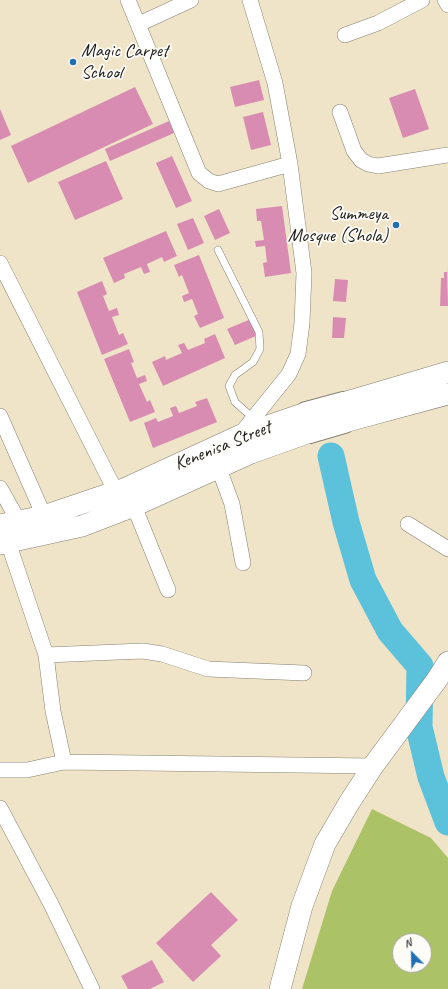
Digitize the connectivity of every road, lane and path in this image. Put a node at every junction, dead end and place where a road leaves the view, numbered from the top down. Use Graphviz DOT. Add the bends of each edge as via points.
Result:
graph roads {
  1 [pos="128,0"];
  2 [pos="191,0"];
  3 [pos="250,0"];
  4 [pos="422,0"];
  5 [pos="445,0"];
  6 [pos="448,5"];
  7 [pos="139,24"];
  8 [pos="345,35"];
  9 [pos="340,112"];
  10 [pos="448,154"];
  11 [pos="290,164"];
  12 [pos="218,250"];
  13 [pos="0,263"];
  14 [pos="448,372"];
  15 [pos="448,394"];
  16 [pos="344,413"];
  17 [pos="0,416"];
  18 [pos="253,418"];
  19 [pos="308,423"];
  20 [pos="239,436"];
  21 [pos="218,466"];
  22 [pos="0,488"];
  23 [pos="116,492"];
  24 [pos="134,506"];
  25 [pos="44,516"];
  26 [pos="408,524"];
  27 [pos="7,533"];
  28 [pos="448,549"];
  29 [pos="244,563"];
  30 [pos="168,590"];
  31 [pos="46,655"];
  32 [pos="448,662"];
  33 [pos="304,673"];
  34 [pos="64,762"];
  35 [pos="373,766"];
  36 [pos="0,770"];
  37 [pos="0,808"];
  38 [pos="92,989"];
  39 [pos="280,989"];
  1 -- 7 [label="street"];
  2 -- 7 [label="street"];
  3 -- 11 [label="street" via="275,83"];
  4 -- 8 [label="street" via="378,23"];
  5 -- 6 [label="street"];
  7 -- 11 [label="street" via="198,173 209,182 218,184"];
  9 -- 10 [label="street" via="354,151 368,164 378,166"];
  11 -- 18 [label="street" via="304,273 298,354 289,374"];
  12 -- 18 [label="lane" via="259,332 260,349 253,362 235,375 229,386 235,402"];
  13 -- 23 [label="street"];
  14 -- 16 [label="main road, Kenenisa Street"];
  15 -- 16 [label="main road, Kenenisa Street"];
  16 -- 19 [label="main road, Kenenisa Street"];
  17 -- 25 [label="street"];
  18 -- 20 [label="street"];
  19 -- 20 [label="main road, Kenenisa Street"];
  19 -- 21 [label="main road, Kenenisa Street"];
  20 -- 23 [label="main road, Kenenisa Street"];
  21 -- 24 [label="main road, Kenenisa Street"];
  21 -- 29 [label="street" via="232,504"];
  22 -- 27 [label="street"];
  23 -- 25 [label="main road, Kenenisa Street"];
  24 -- 27 [label="main road, Kenenisa Street" via="82,526"];
  24 -- 30 [label="street"];
  25 -- 27 [label="main road, Kenenisa Street"];
  26 -- 28 [label="street"];
  27 -- 31 [label="street"];
  31 -- 33 [label="street" via="143,652 162,654 208,669"];
  31 -- 34 [label="street" via="53,711"];
  32 -- 35 [label="main road"];
  34 -- 35 [label="street"];
  34 -- 36 [label="street" via="27,770"];
  35 -- 39 [label="main road" via="325,844 302,906"];
  37 -- 38 [label="street"];
}
